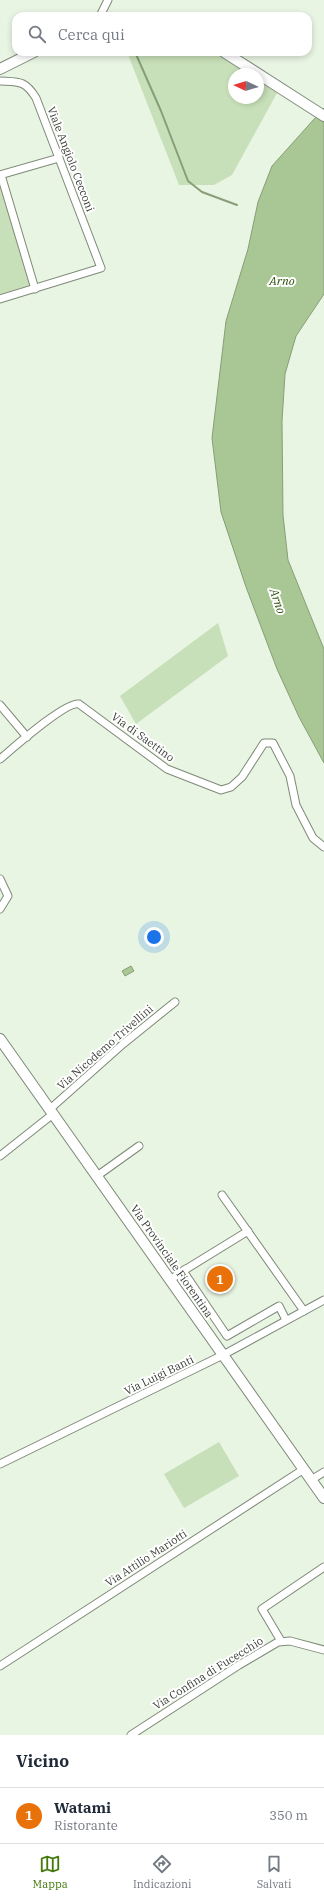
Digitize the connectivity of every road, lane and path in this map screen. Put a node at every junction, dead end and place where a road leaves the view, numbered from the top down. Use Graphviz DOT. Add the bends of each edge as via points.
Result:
graph roads {
  1 [pos="108,0"];
  2 [pos="102,12"];
  3 [pos="26,56"];
  4 [pos="230,56"];
  5 [pos="0,69"];
  6 [pos="0,81"];
  7 [pos="324,116"];
  8 [pos="59,158"];
  9 [pos="0,175"];
  10 [pos="35,289"];
  11 [pos="0,299"];
  12 [pos="0,704"];
  13 [pos="27,737"];
  14 [pos="0,759"];
  15 [pos="324,847"];
  16 [pos="0,879"];
  17 [pos="0,908"];
  18 [pos="175,1002"];
  19 [pos="0,1039"];
  20 [pos="52,1111"];
  21 [pos="139,1146"];
  22 [pos="0,1156"];
  23 [pos="97,1176"];
  24 [pos="222,1195"];
  25 [pos="248,1231"];
  26 [pos="183,1271"];
  27 [pos="170,1280"];
  28 [pos="324,1300"];
  29 [pos="304,1311"];
  30 [pos="286,1320"];
  31 [pos="223,1356"];
  32 [pos="0,1464"];
  33 [pos="304,1469"];
  34 [pos="324,1472"];
  35 [pos="312,1480"];
  36 [pos="324,1498"];
  37 [pos="324,1567"];
  38 [pos="281,1641"];
  39 [pos="324,1650"];
  40 [pos="0,1666"];
  41 [pos="131,1735"];
  1 -- 2 [label="street"];
  3 -- 5 [label="main road"];
  4 -- 7 [label="main road"];
  6 -- 8 [label="street, Viale Angiolo Cecconi" via="22,83 29,87 36,98"];
  8 -- 9 [label="street"];
  8 -- 10 [label="street, Viale Angiolo Cecconi" via="101,268"];
  9 -- 10 [label="street"];
  10 -- 11 [label="street"];
  12 -- 13 [label="street"];
  13 -- 14 [label="street, Via di Saettino"];
  13 -- 15 [label="street, Via di Saettino" via="68,705 79,704 167,769 221,790 231,787 242,777 264,743 273,743 290,776 296,805 313,838"];
  16 -- 17 [label="street" via="8,896"];
  18 -- 20 [label="street, Via Nicodemo Trivellini" via="123,1044"];
  19 -- 20 [label="main road, Via Provinciale Fiorentina"];
  20 -- 22 [label="street, Via Nicodemo Trivellini"];
  20 -- 23 [label="main road, Via Provinciale Fiorentina"];
  21 -- 23 [label="street"];
  23 -- 27 [label="main road, Via Provinciale Fiorentina"];
  24 -- 25 [label="street"];
  25 -- 26 [label="street"];
  25 -- 29 [label="street"];
  26 -- 27 [label="street"];
  26 -- 30 [label="street" via="228,1336 279,1306"];
  27 -- 31 [label="main road, Via Provinciale Fiorentina"];
  28 -- 29 [label="street, Via Luigi Banti"];
  29 -- 30 [label="street, Via Luigi Banti"];
  30 -- 31 [label="street, Via Luigi Banti"];
  31 -- 32 [label="street, Via Luigi Banti"];
  31 -- 33 [label="main road, Via Provinciale Fiorentina"];
  33 -- 35 [label="main road, Via Provinciale Fiorentina"];
  33 -- 40 [label="street, Via Attilio Mariotti"];
  34 -- 35 [label="street"];
  35 -- 36 [label="main road, Via Provinciale Fiorentina"];
  37 -- 38 [label="street" via="262,1609"];
  38 -- 39 [label="street, Via Confina di Fucecchio"];
  38 -- 41 [label="street, Via Confina di Fucecchio"];
}
